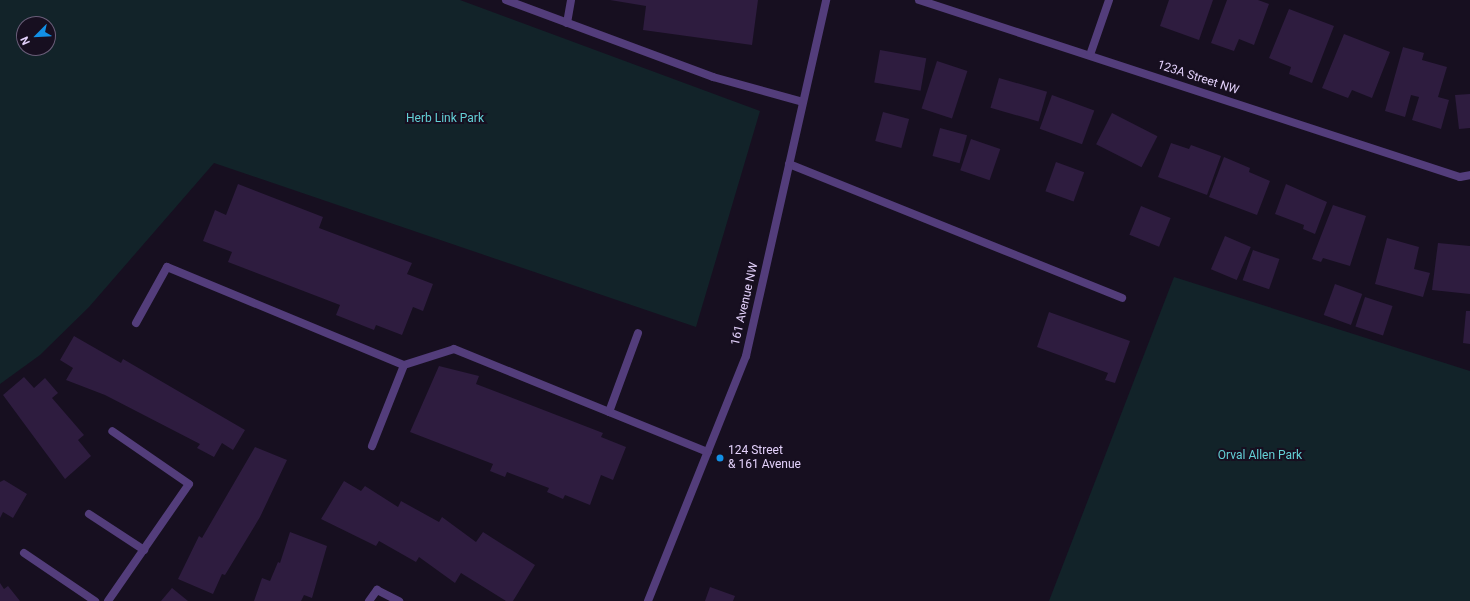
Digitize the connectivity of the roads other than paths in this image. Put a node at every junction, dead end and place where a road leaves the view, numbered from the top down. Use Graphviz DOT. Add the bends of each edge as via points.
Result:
graph roads {
  1 [pos="506,0"];
  2 [pos="571,0"];
  3 [pos="826,0"];
  4 [pos="919,0"];
  5 [pos="1109,0"];
  6 [pos="567,23"];
  7 [pos="1090,55"];
  8 [pos="803,102"];
  9 [pos="789,164"];
  10 [pos="1470,176"];
  11 [pos="1122,298"];
  12 [pos="136,323"];
  13 [pos="638,333"];
  14 [pos="404,365"];
  15 [pos="609,412"];
  16 [pos="112,431"];
  17 [pos="372,446"];
  18 [pos="708,452"];
  19 [pos="89,514"];
  20 [pos="144,550"];
  21 [pos="24,553"];
  22 [pos="95,601"];
  23 [pos="108,601"];
  24 [pos="370,601"];
  25 [pos="398,601"];
  26 [pos="648,601"];
  1 -- 6 [label="street"];
  2 -- 6 [label="street"];
  3 -- 8 [label="street, 161 Avenue NW"];
  4 -- 7 [label="street, 123A Street NW"];
  5 -- 7 [label="street"];
  6 -- 8 [label="street" via="713,77"];
  7 -- 10 [label="street, 123A Street NW" via="1460,177"];
  8 -- 9 [label="street, 161 Avenue NW"];
  9 -- 11 [label="street"];
  9 -- 18 [label="street, 161 Avenue NW" via="746,356"];
  12 -- 14 [label="street" via="167,267"];
  13 -- 15 [label="street"];
  14 -- 15 [label="street" via="454,349"];
  14 -- 17 [label="street"];
  15 -- 18 [label="street"];
  16 -- 20 [label="street" via="189,484"];
  18 -- 26 [label="street, 161 Avenue NW"];
  19 -- 20 [label="street"];
  20 -- 23 [label="street"];
  21 -- 22 [label="street"];
  24 -- 25 [label="street" via="377,590"];
}
